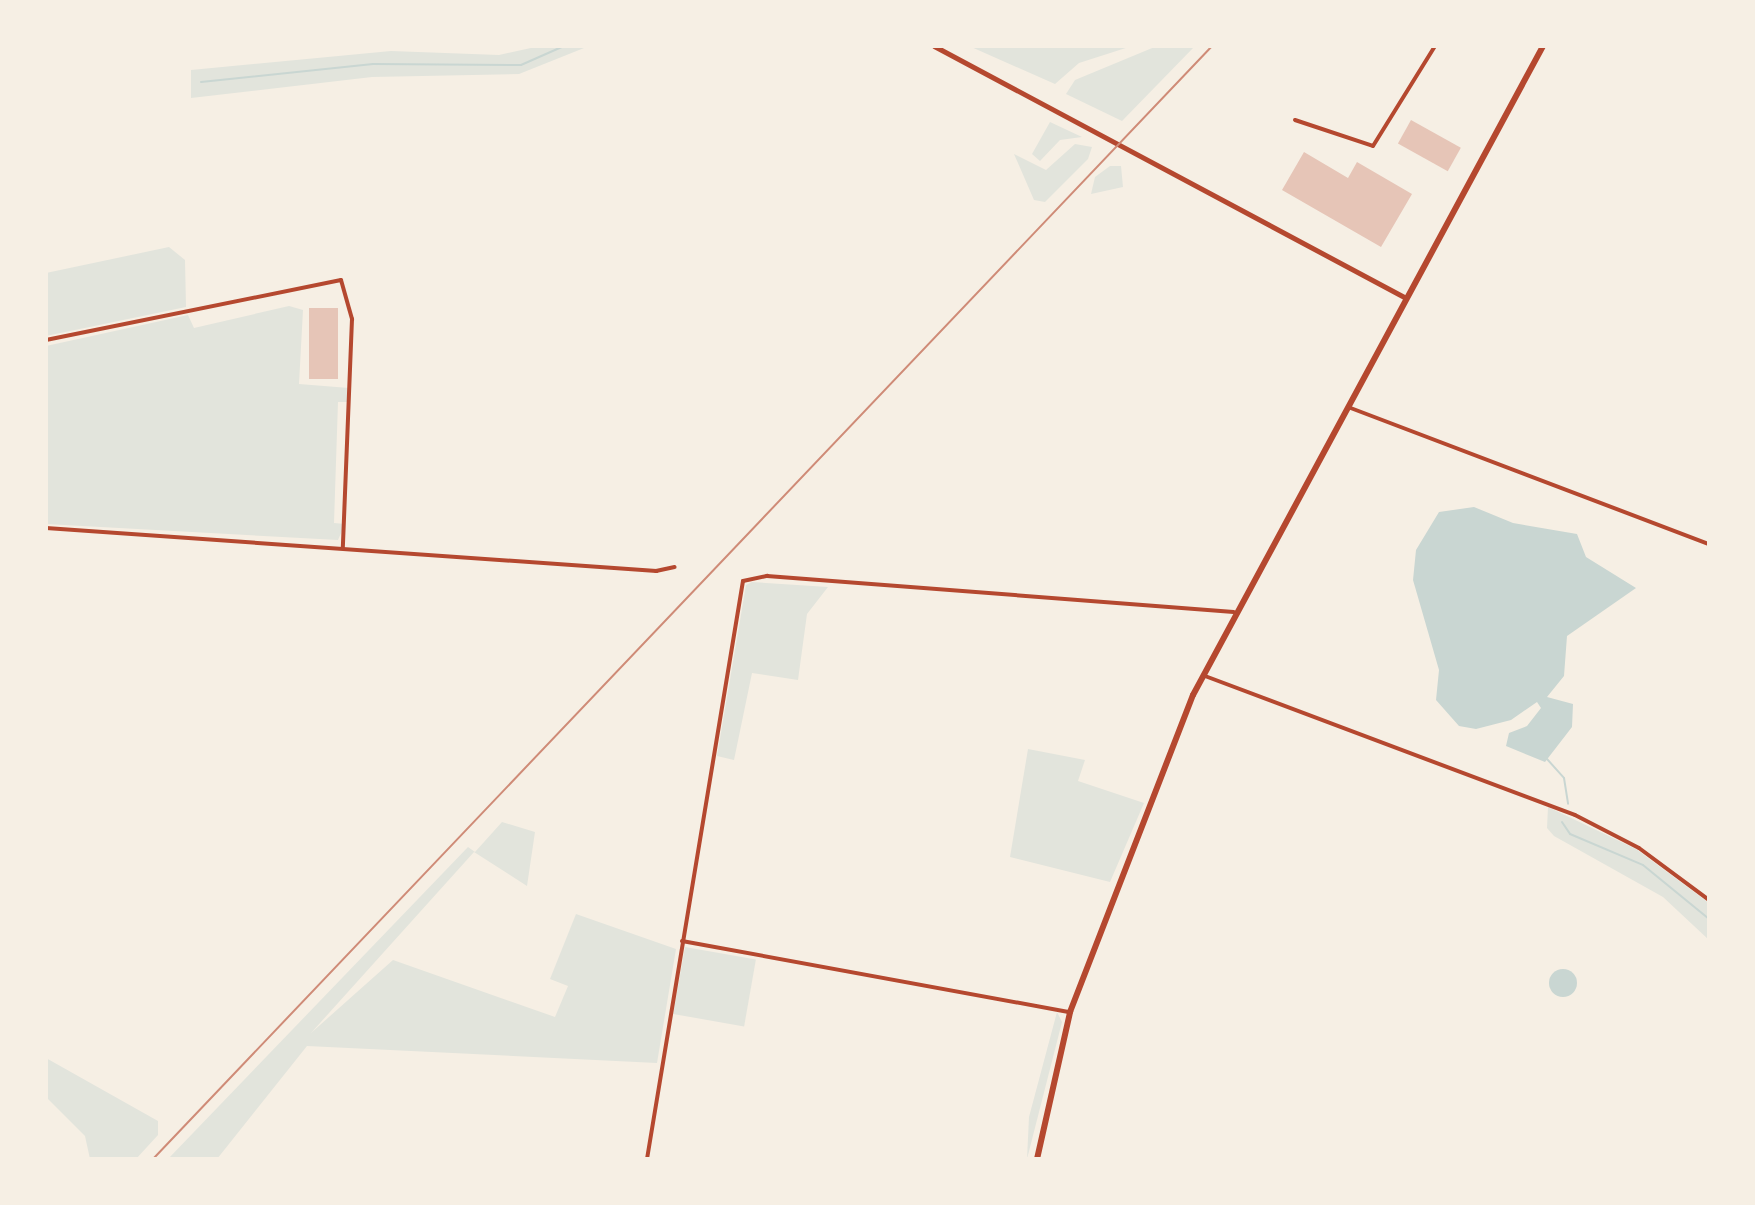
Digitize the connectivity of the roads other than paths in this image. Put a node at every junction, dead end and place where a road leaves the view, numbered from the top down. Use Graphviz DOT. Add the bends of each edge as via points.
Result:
graph roads {
  1 [pos="934,46"];
  2 [pos="1435,46"];
  3 [pos="1543,46"];
  4 [pos="1295,120"];
  5 [pos="1406,298"];
  6 [pos="46,340"];
  7 [pos="1348,407"];
  8 [pos="46,528"];
  9 [pos="1709,544"];
  10 [pos="343,548"];
  11 [pos="675,567"];
  12 [pos="1234,612"];
  13 [pos="1203,675"];
  14 [pos="1709,900"];
  15 [pos="682,941"];
  16 [pos="1070,1012"];
  17 [pos="647,1159"];
  18 [pos="1037,1159"];
  1 -- 5 [label="street"];
  2 -- 4 [label="street" via="1373,146"];
  3 -- 5 [label="main road"];
  5 -- 7 [label="main road"];
  6 -- 10 [label="street" via="341,280 352,319"];
  7 -- 9 [label="street"];
  7 -- 12 [label="main road"];
  8 -- 10 [label="street"];
  10 -- 11 [label="street"];
  12 -- 13 [label="main road"];
  12 -- 15 [label="street" via="767,576 743,581"];
  13 -- 14 [label="street" via="1575,815 1639,848"];
  13 -- 16 [label="main road"];
  15 -- 16 [label="street"];
  15 -- 17 [label="street"];
  16 -- 18 [label="main road"];
}
